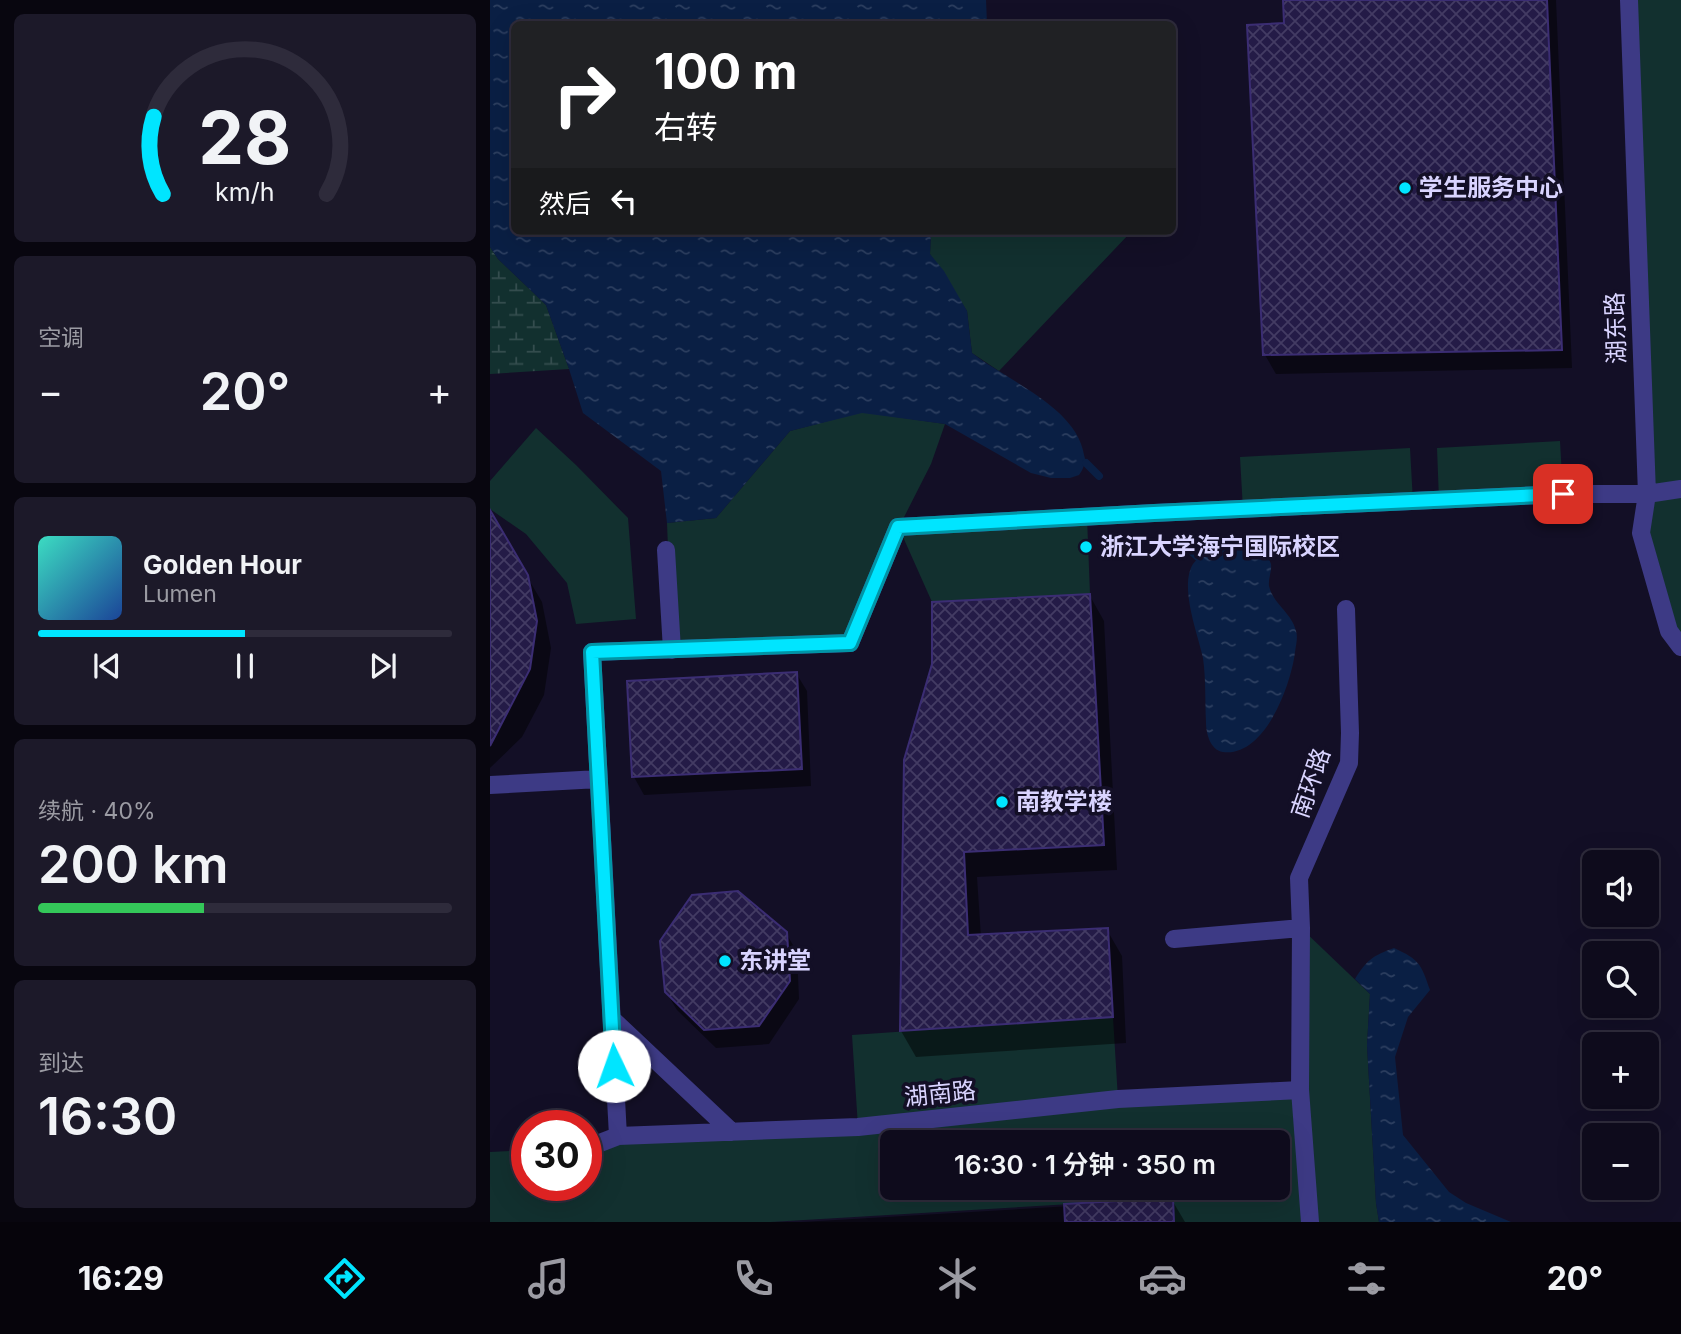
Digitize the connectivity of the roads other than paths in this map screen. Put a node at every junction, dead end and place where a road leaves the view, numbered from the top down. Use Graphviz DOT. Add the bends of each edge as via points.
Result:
graph roads {
  1 [pos="1629,0"];
  2 [pos="1681,489"];
  3 [pos="1647,494"];
  4 [pos="666,550"];
  5 [pos="1346,609"];
  6 [pos="1681,647"];
  7 [pos="672,650"];
  8 [pos="599,779"];
  9 [pos="490,785"];
  10 [pos="1301,928"];
  11 [pos="1174,939"];
  12 [pos="612,1019"];
  13 [pos="1300,1090"];
  14 [pos="732,1132"];
  15 [pos="618,1136"];
  16 [pos="602,1142"];
  17 [pos="1310,1222"];
  1 -- 3 [label="street, 湖东路"];
  2 -- 3 [label="street"];
  3 -- 6 [label="street, 湖东路" via="1642,533 1669,631"];
  3 -- 7 [label="street" via="1563,494 898,527 850,643"];
  4 -- 7 [label="street"];
  5 -- 10 [label="street, 南环路" via="1349,762 1299,878"];
  7 -- 8 [label="street" via="592,652"];
  8 -- 9 [label="street"];
  8 -- 12 [label="street"];
  10 -- 11 [label="street"];
  10 -- 13 [label="street, 南环路"];
  12 -- 14 [label="street"];
  12 -- 15 [label="street"];
  13 -- 14 [label="street, 湖南路" via="1118,1099 858,1127"];
  13 -- 17 [label="street, 南环路"];
  14 -- 15 [label="street, 湖南路"];
  15 -- 16 [label="street, 湖南路"];
}
